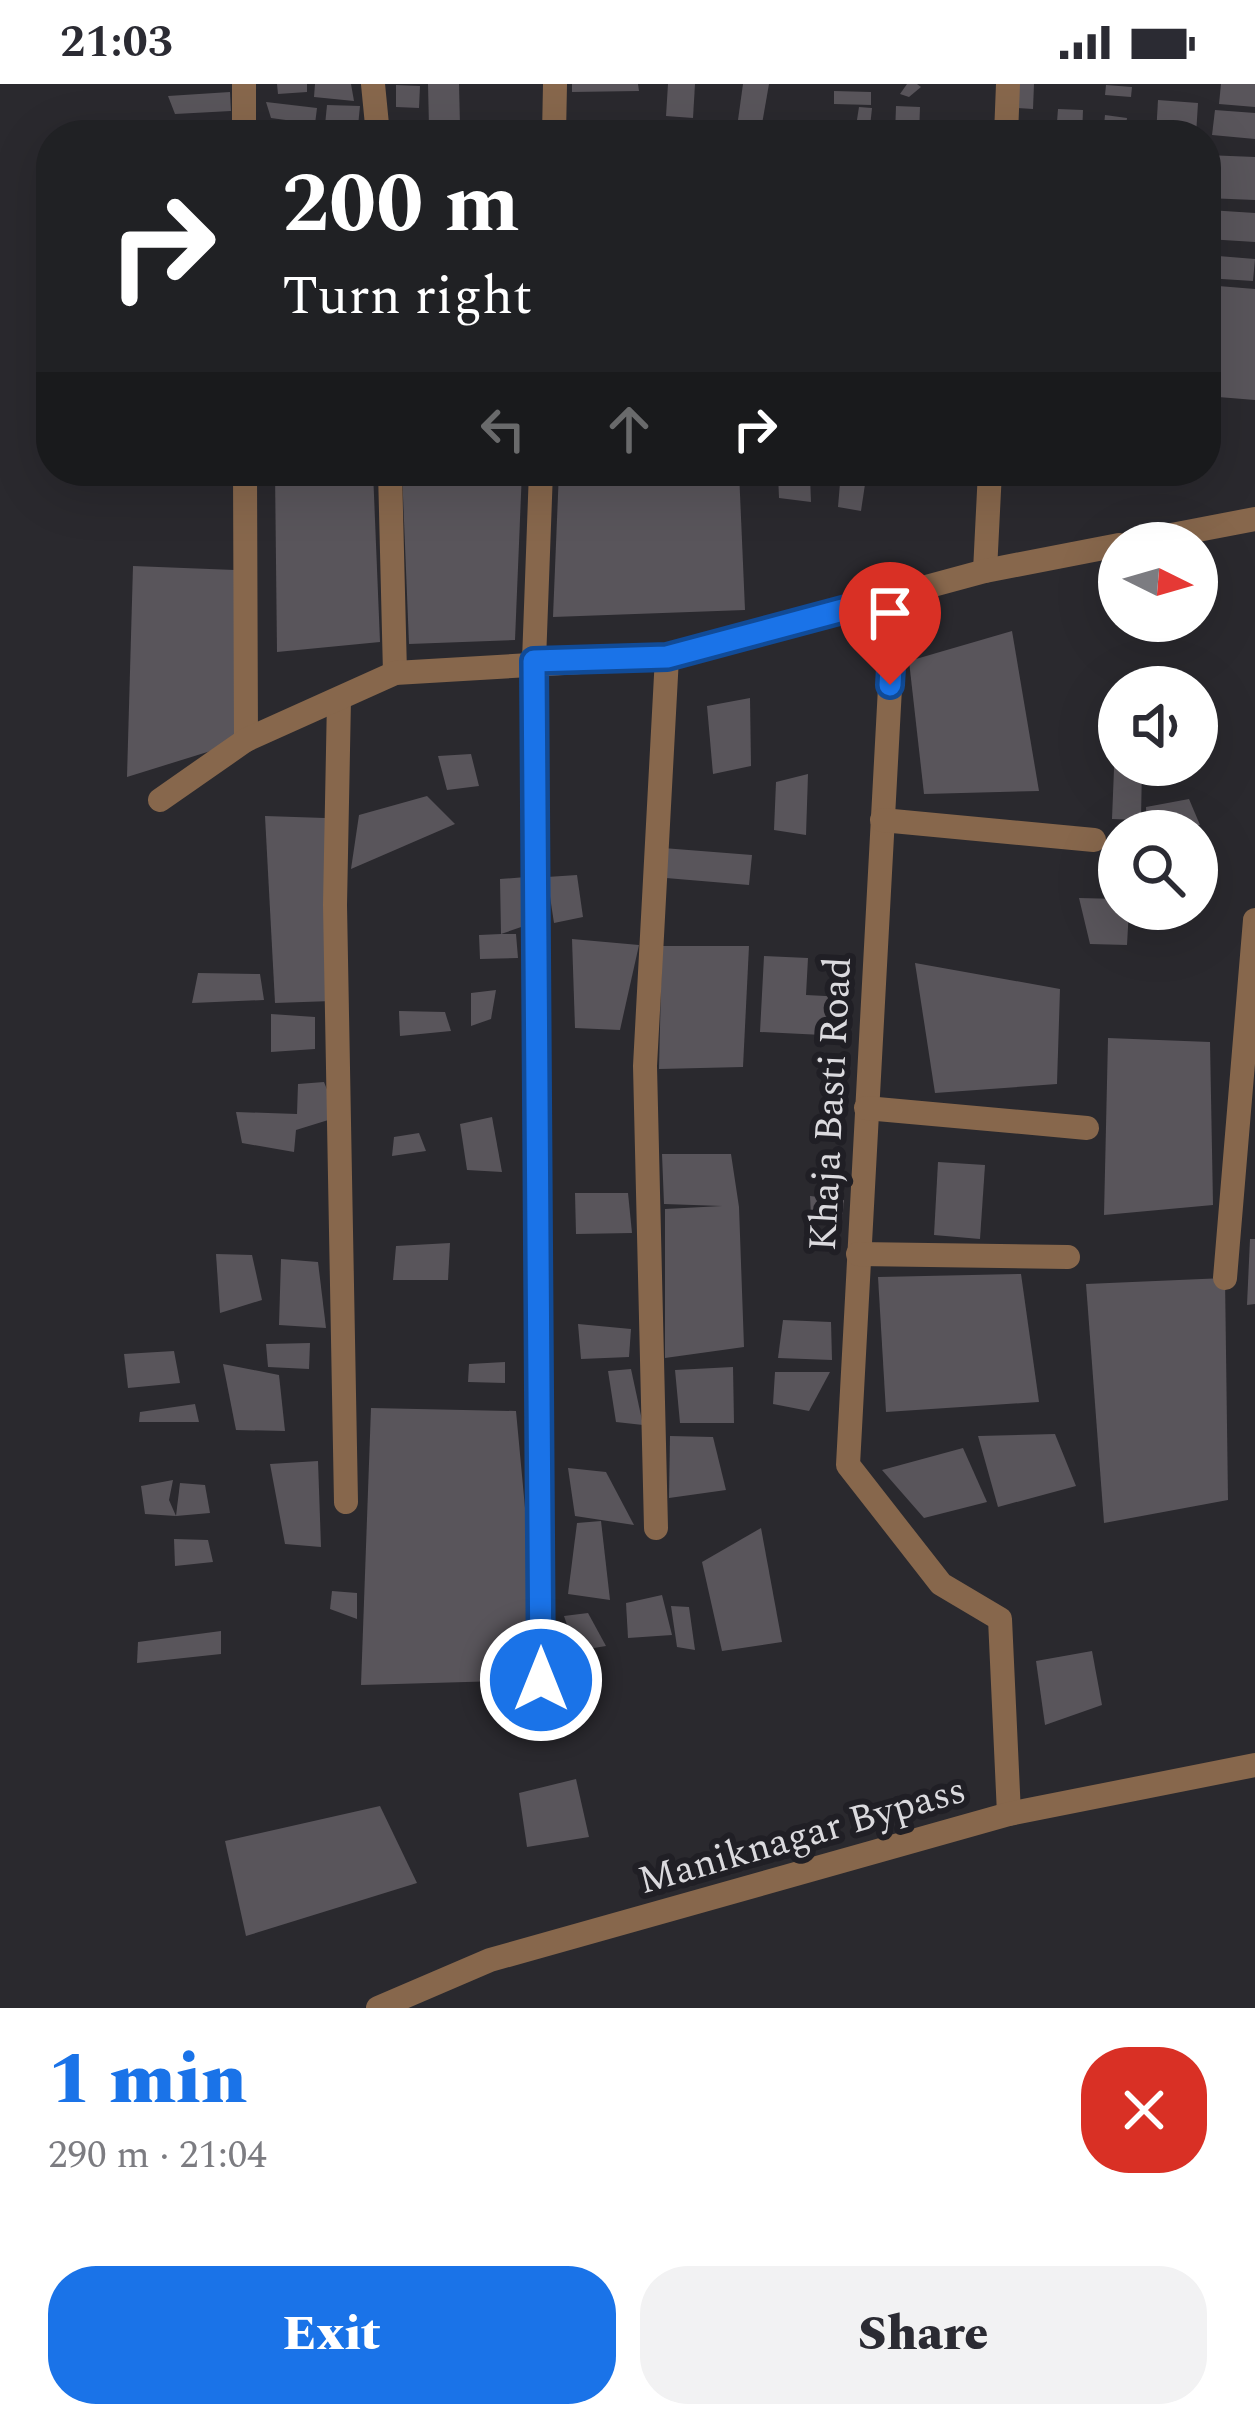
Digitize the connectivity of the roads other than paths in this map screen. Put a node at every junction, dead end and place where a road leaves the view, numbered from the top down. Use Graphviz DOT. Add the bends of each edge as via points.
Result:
graph roads {
  1 [pos="244,84"];
  2 [pos="373,84"];
  3 [pos="555,84"];
  4 [pos="1008,84"];
  5 [pos="244,120"];
  6 [pos="377,120"];
  7 [pos="554,120"];
  8 [pos="1007,120"];
  9 [pos="245,486"];
  10 [pos="390,486"];
  11 [pos="540,486"];
  12 [pos="988,486"];
  13 [pos="1255,519"];
  14 [pos="1218,526"];
  15 [pos="1098,549"];
  16 [pos="985,572"];
  17 [pos="895,596"];
  18 [pos="667,657"];
  19 [pos="534,661"];
  20 [pos="395,673"];
  21 [pos="339,699"];
  22 [pos="246,740"];
  23 [pos="160,800"];
  24 [pos="883,820"];
  25 [pos="1094,840"];
  26 [pos="1255,920"];
  27 [pos="866,1108"];
  28 [pos="1087,1128"];
  29 [pos="858,1254"];
  30 [pos="1068,1257"];
  31 [pos="1225,1278"];
  32 [pos="346,1502"];
  33 [pos="656,1528"];
  34 [pos="541,1680"];
  35 [pos="1255,1766"];
  36 [pos="1009,1814"];
  37 [pos="378,2008"];
  1 -- 5 [label="street"];
  2 -- 6 [label="street"];
  3 -- 7 [label="street"];
  4 -- 8 [label="street"];
  9 -- 22 [label="street"];
  10 -- 20 [label="street"];
  11 -- 19 [label="street"];
  12 -- 16 [label="street"];
  13 -- 14 [label="street"];
  15 -- 16 [label="street"];
  16 -- 17 [label="street"];
  17 -- 18 [label="street"];
  17 -- 24 [label="street, Khaja Basti Road"];
  18 -- 19 [label="street"];
  18 -- 33 [label="street" via="644,1066"];
  19 -- 20 [label="street"];
  19 -- 34 [label="street"];
  20 -- 21 [label="street"];
  21 -- 22 [label="street"];
  21 -- 32 [label="street"];
  22 -- 23 [label="street"];
  24 -- 25 [label="street"];
  24 -- 27 [label="street, Khaja Basti Road"];
  26 -- 31 [label="street"];
  27 -- 28 [label="street"];
  27 -- 29 [label="street, Khaja Basti Road"];
  29 -- 30 [label="street"];
  29 -- 36 [label="street, Khaja Basti Road" via="848,1465 941,1585 1000,1619"];
  35 -- 36 [label="street, Maniknagar Bypass"];
  36 -- 37 [label="street, Maniknagar Bypass" via="490,1960"];
}
